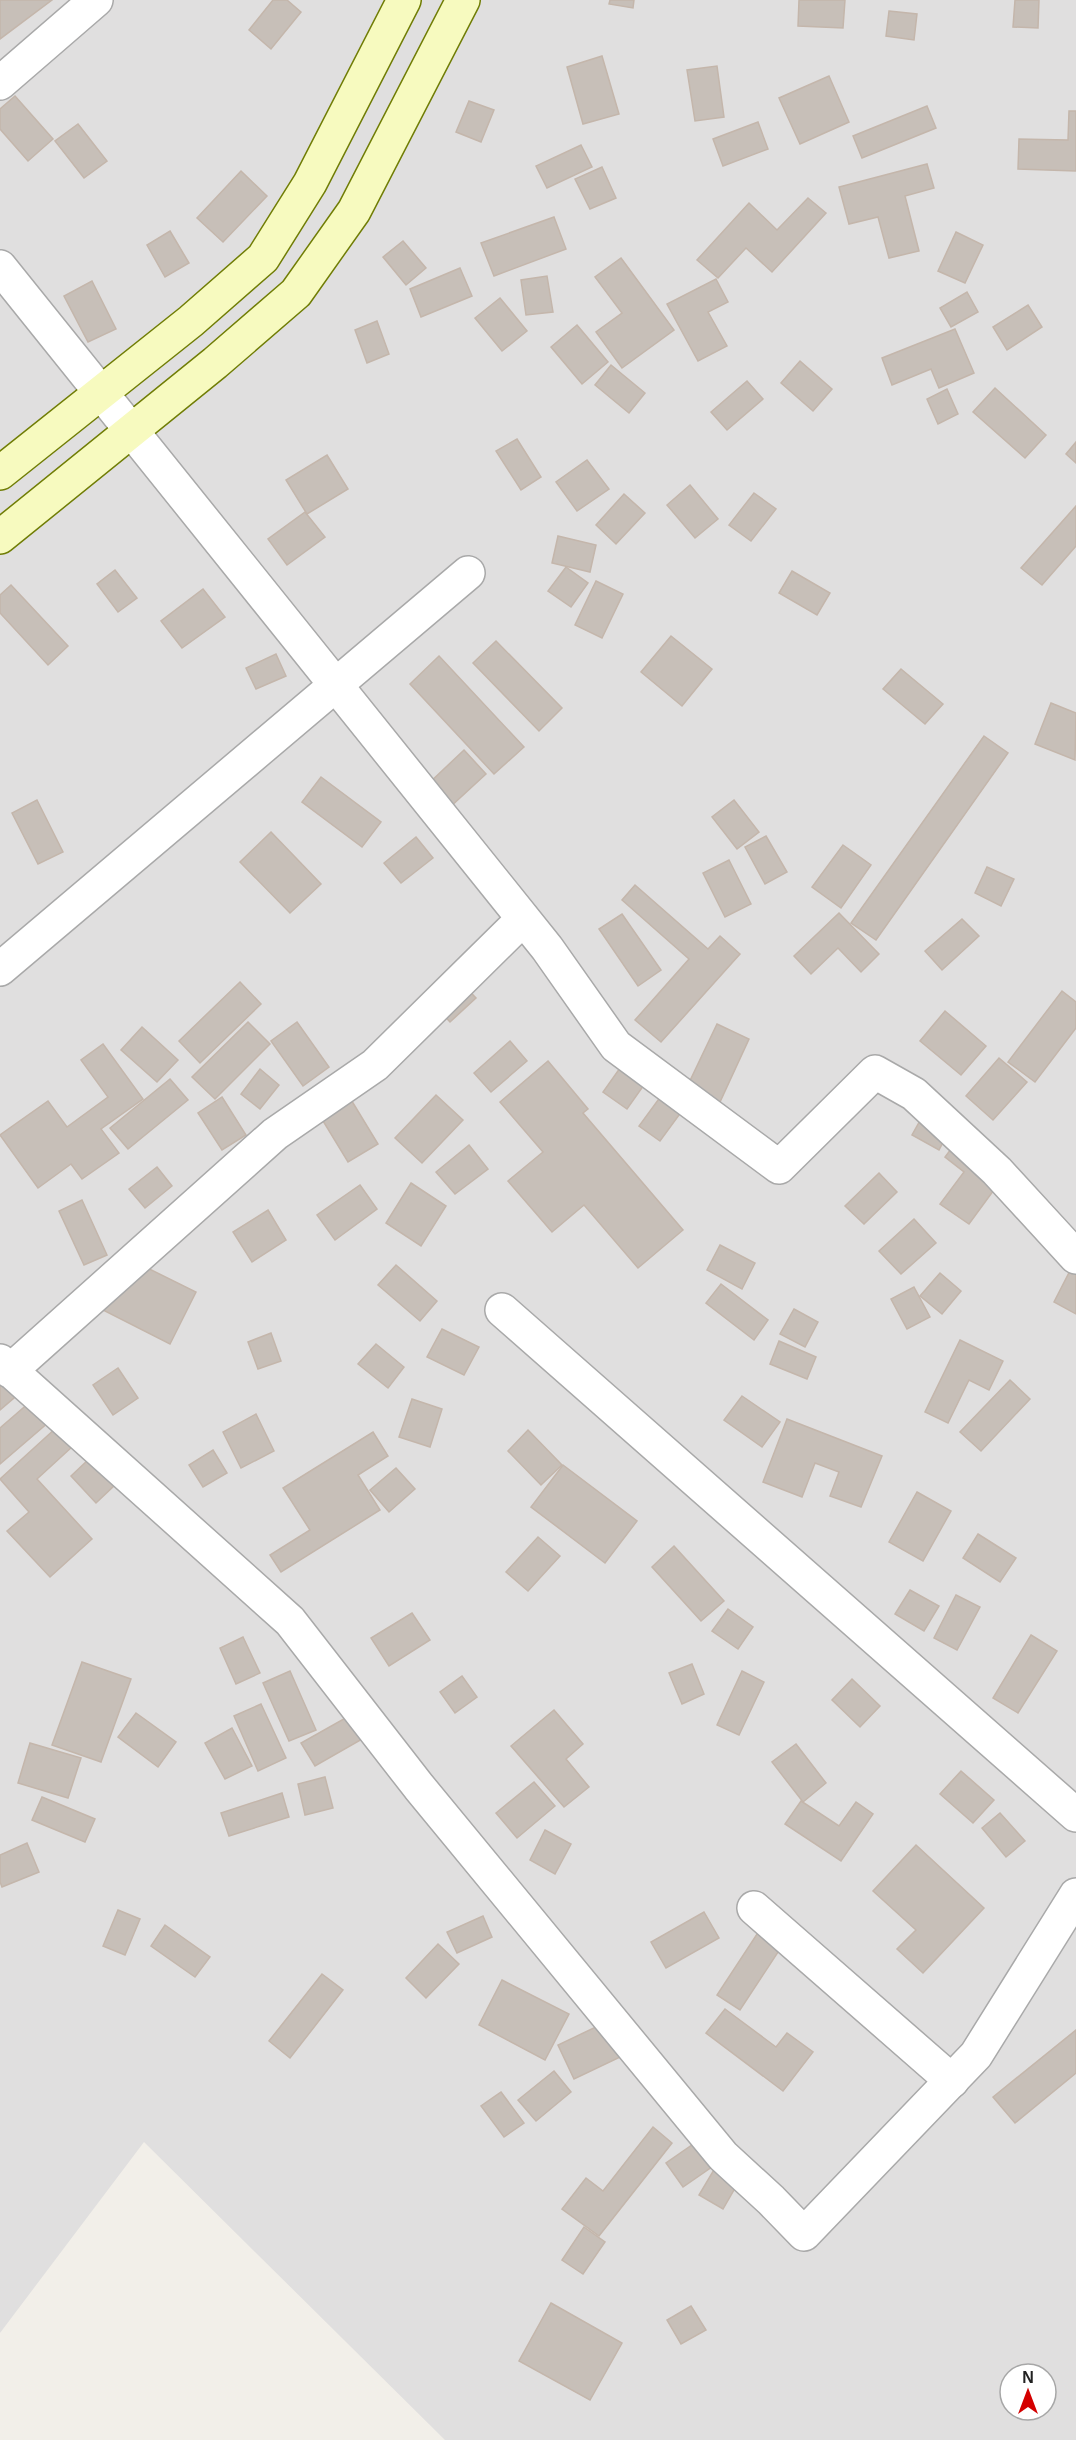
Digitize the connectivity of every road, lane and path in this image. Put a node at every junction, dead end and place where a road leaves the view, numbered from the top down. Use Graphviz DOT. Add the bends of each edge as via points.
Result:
graph roads {
  1 [pos="96,0"];
  2 [pos="404,0"];
  3 [pos="463,0"];
  4 [pos="0,84"];
  5 [pos="0,267"];
  6 [pos="101,393"];
  7 [pos="131,431"];
  8 [pos="0,472"];
  9 [pos="0,537"];
  10 [pos="468,573"];
  11 [pos="336,685"];
  12 [pos="523,919"];
  13 [pos="0,969"];
  14 [pos="1076,1257"];
  15 [pos="502,1310"];
  16 [pos="5,1366"];
  17 [pos="1076,1815"];
  18 [pos="1076,1895"];
  19 [pos="754,1908"];
  20 [pos="952,2081"];
  1 -- 4 [label="street"];
  2 -- 6 [label="street" via="310,183 263,258"];
  3 -- 7 [label="street" via="354,211 296,292"];
  5 -- 6 [label="street"];
  6 -- 7 [label="street"];
  6 -- 8 [label="street"];
  7 -- 9 [label="street"];
  7 -- 11 [label="street"];
  10 -- 11 [label="street"];
  11 -- 12 [label="street"];
  11 -- 13 [label="street"];
  12 -- 14 [label="street" via="616,1046 779,1167 875,1072 914,1094 997,1171"];
  12 -- 16 [label="street" via="375,1065 275,1134"];
  15 -- 17 [label="street"];
  16 -- 20 [label="street" via="290,1621 419,1786 723,2156 804,2234"];
  18 -- 20 [label="street" via="976,2055"];
  19 -- 20 [label="street"];
}
